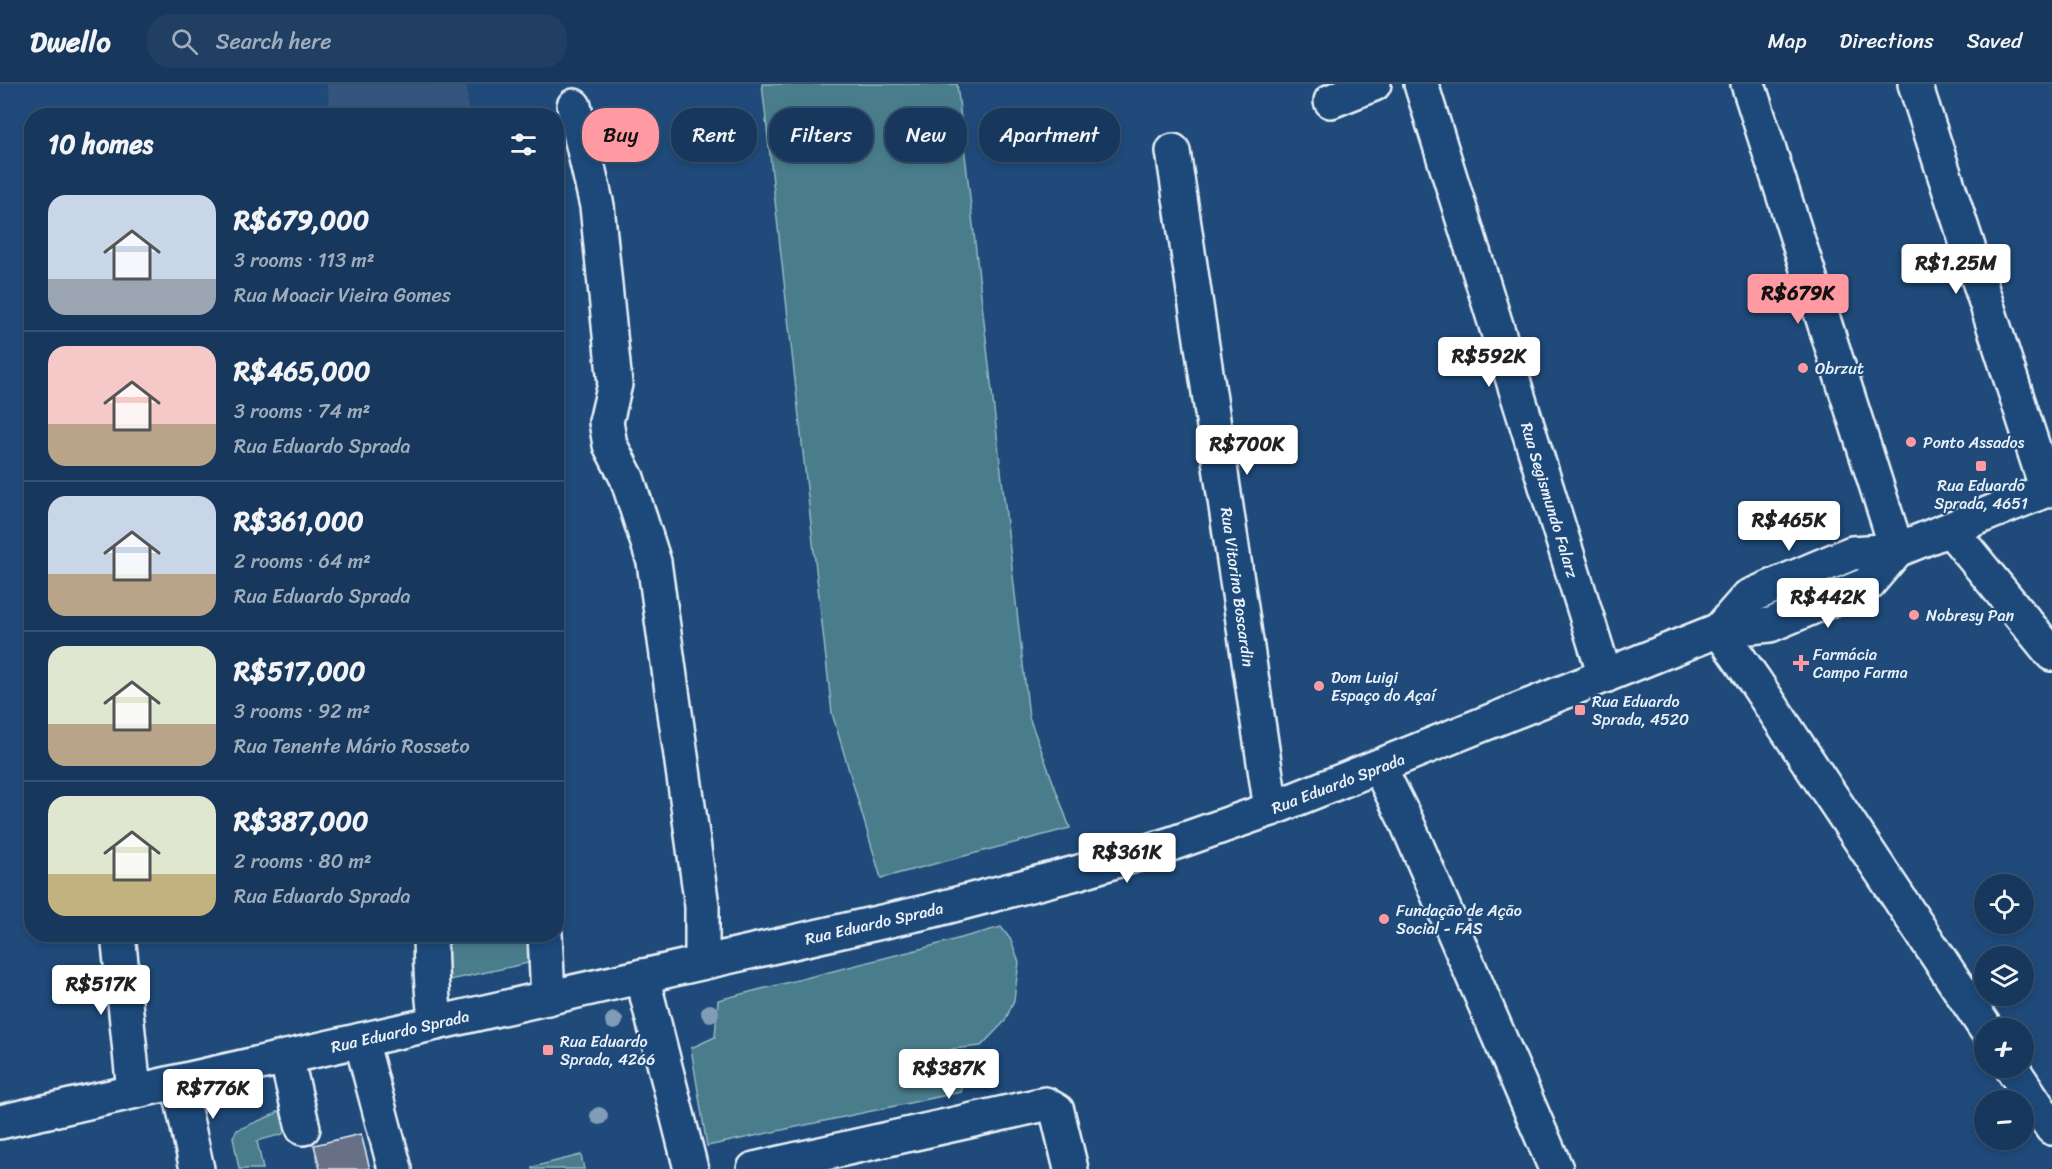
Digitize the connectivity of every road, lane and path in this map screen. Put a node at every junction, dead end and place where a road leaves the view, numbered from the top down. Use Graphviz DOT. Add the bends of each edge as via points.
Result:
graph roads {
  1 [pos="1374,84"];
  2 [pos="1421,84"];
  3 [pos="1748,84"];
  4 [pos="1915,84"];
  5 [pos="1331,102"];
  6 [pos="574,106"];
  7 [pos="1173,151"];
  8 [pos="2049,489"];
  9 [pos="1950,529"];
  10 [pos="1897,550"];
  11 [pos="1719,630"];
  12 [pos="2052,654"];
  13 [pos="1605,676"];
  14 [pos="1379,767"];
  15 [pos="1271,809"];
  16 [pos="119,942"];
  17 [pos="430,942"];
  18 [pos="544,942"];
  19 [pos="702,962"];
  20 [pos="642,976"];
  21 [pos="548,998"];
  22 [pos="1979,1018"];
  23 [pos="436,1023"];
  24 [pos="361,1040"];
  25 [pos="286,1057"];
  26 [pos="2019,1078"];
  27 [pos="178,1082"];
  28 [pos="135,1091"];
  29 [pos="0,1122"];
  30 [pos="303,1128"];
  31 [pos="2052,1128"];
  32 [pos="197,1169"];
  33 [pos="395,1169"];
  34 [pos="691,1169"];
  35 [pos="754,1169"];
  36 [pos="1071,1169"];
  37 [pos="1556,1169"];
  1 -- 5 [label="street"];
  2 -- 13 [label="street, Rua Segismundo Falarz"];
  3 -- 10 [label="street"];
  4 -- 8 [label="street"];
  6 -- 19 [label="street" via="597,206 615,384 606,422 610,445 627,478 654,562 702,906"];
  7 -- 15 [label="street, Rua Vitorino Boscardin"];
  8 -- 9 [label="street, Rua Eduardo Sprada"];
  9 -- 10 [label="street, Rua Eduardo Sprada"];
  9 -- 12 [label="street"];
  10 -- 11 [label="street, Rua Eduardo Sprada" via="1852,553 1748,597"];
  11 -- 13 [label="street, Rua Eduardo Sprada"];
  11 -- 22 [label="street"];
  13 -- 14 [label="street, Rua Eduardo Sprada"];
  14 -- 15 [label="street, Rua Eduardo Sprada"];
  14 -- 37 [label="street" via="1407,823"];
  15 -- 19 [label="street, Rua Eduardo Sprada" via="1170,844 1000,894"];
  16 -- 28 [label="street"];
  17 -- 23 [label="street"];
  18 -- 21 [label="street"];
  19 -- 20 [label="street, Rua Eduardo Sprada"];
  20 -- 21 [label="street, Rua Eduardo Sprada"];
  20 -- 34 [label="street"];
  21 -- 23 [label="street, Rua Eduardo Sprada"];
  23 -- 24 [label="street, Rua Eduardo Sprada"];
  24 -- 25 [label="street, Rua Eduardo Sprada"];
  24 -- 33 [label="street"];
  25 -- 27 [label="street, Rua Eduardo Sprada"];
  25 -- 30 [label="street"];
  26 -- 31 [label="street"];
  27 -- 28 [label="street, Rua Eduardo Sprada"];
  27 -- 32 [label="street"];
  28 -- 29 [label="street, Rua Eduardo Sprada"];
  35 -- 36 [label="street" via="1045,1104 1057,1111"];
}
